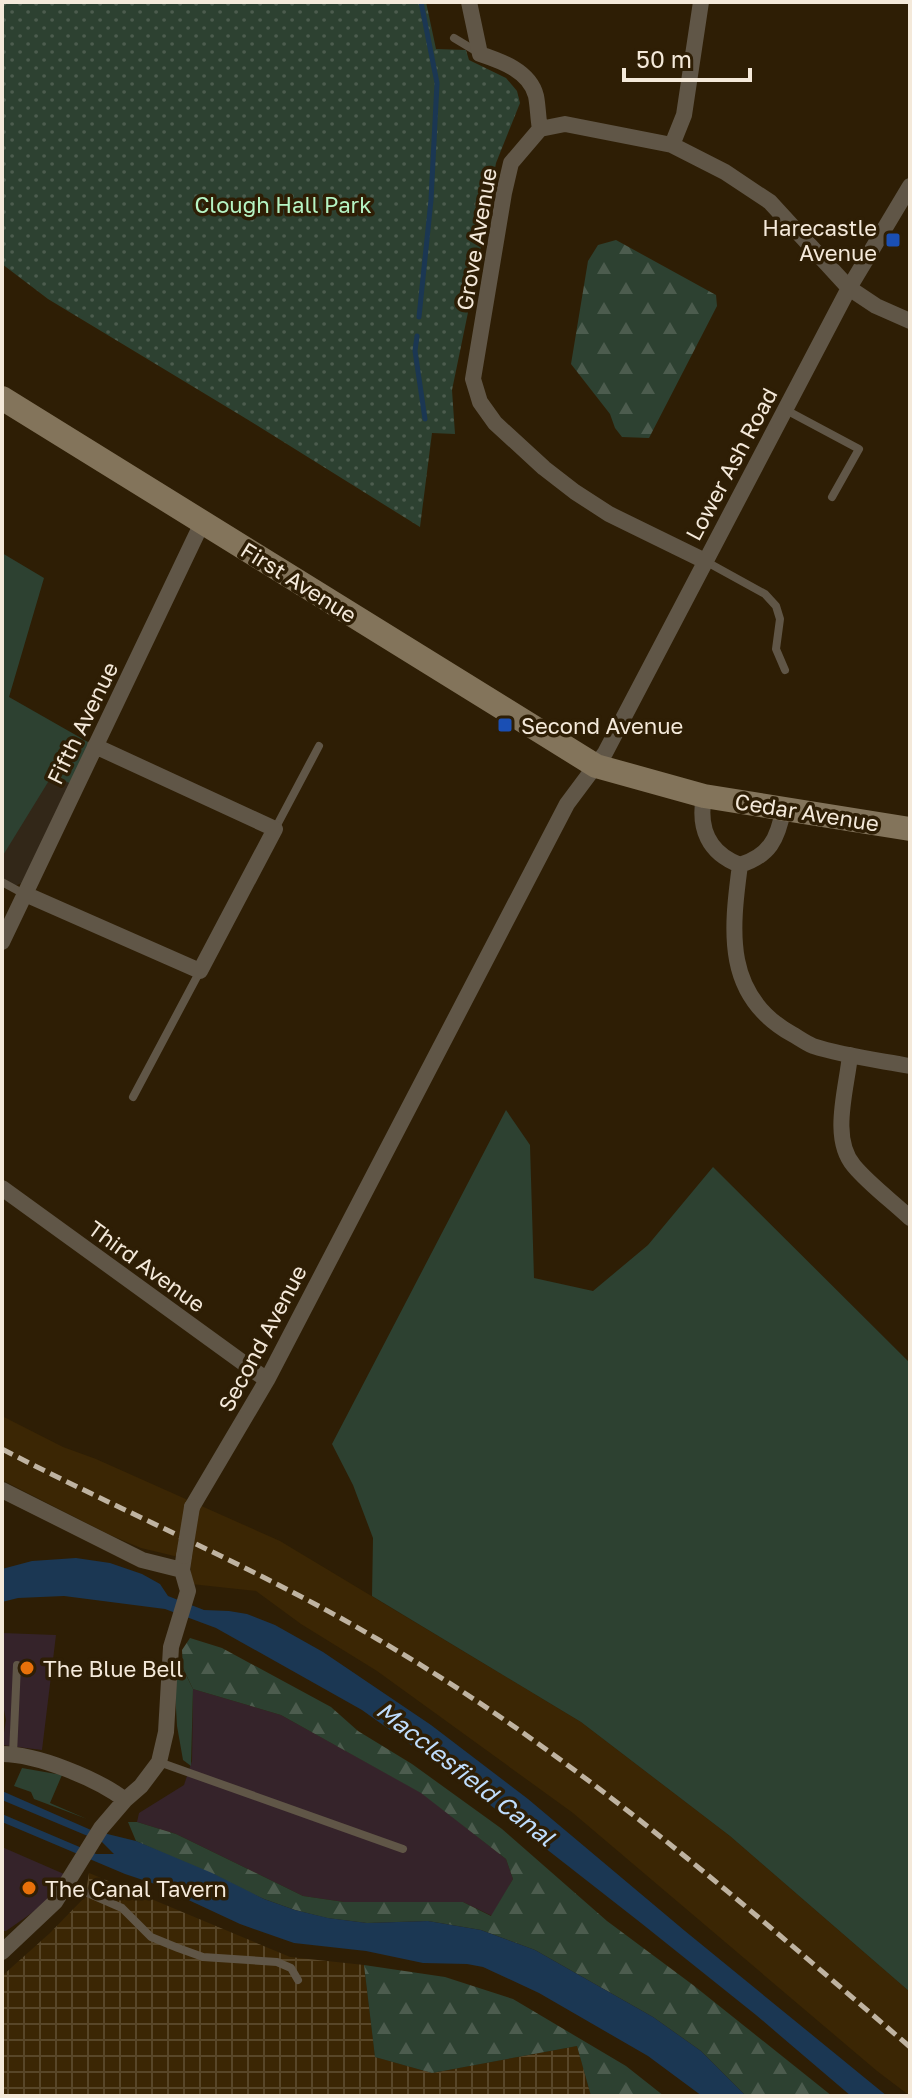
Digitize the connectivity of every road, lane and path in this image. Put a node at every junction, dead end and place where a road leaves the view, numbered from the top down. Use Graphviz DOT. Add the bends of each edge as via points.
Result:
graph roads {
  1 [pos="469,2"];
  2 [pos="701,2"];
  3 [pos="454,38"];
  4 [pos="480,54"];
  5 [pos="540,129"];
  6 [pos="672,145"];
  7 [pos="910,186"];
  8 [pos="849,288"];
  9 [pos="910,321"];
  10 [pos="2,398"];
  11 [pos="785,409"];
  12 [pos="832,497"];
  13 [pos="202,523"];
  14 [pos="705,561"];
  15 [pos="785,670"];
  16 [pos="95,746"];
  17 [pos="319,746"];
  18 [pos="596,766"];
  19 [pos="704,796"];
  20 [pos="783,810"];
  21 [pos="275,829"];
  22 [pos="910,829"];
  23 [pos="740,865"];
  24 [pos="2,882"];
  25 [pos="25,894"];
  26 [pos="2,942"];
  27 [pos="200,971"];
  28 [pos="850,1055"];
  29 [pos="910,1066"];
  30 [pos="133,1097"];
  31 [pos="2,1188"];
  32 [pos="910,1218"];
  33 [pos="267,1380"];
  34 [pos="2,1490"];
  35 [pos="183,1563"];
  36 [pos="17,1665"];
  37 [pos="8,1754"];
  38 [pos="159,1762"];
  39 [pos="125,1800"];
  40 [pos="403,1849"];
  41 [pos="67,1884"];
  42 [pos="2,1952"];
  43 [pos="298,1980"];
  1 -- 4 [label="street"];
  2 -- 6 [label="street" via="684,115"];
  3 -- 4 [label="lane"];
  4 -- 5 [label="street" via="525,75 535,92"];
  5 -- 6 [label="street" via="565,124"];
  5 -- 14 [label="street, Grove Avenue" via="511,163 504,193 473,379 480,402 495,423 575,492"];
  6 -- 8 [label="street" via="770,202"];
  7 -- 8 [label="street, Lower Ash Road"];
  8 -- 9 [label="street"];
  8 -- 11 [label="street, Lower Ash Road"];
  10 -- 13 [label="main road, First Avenue"];
  11 -- 12 [label="lane" via="859,449"];
  11 -- 14 [label="street, Lower Ash Road"];
  13 -- 16 [label="street, Fifth Avenue"];
  13 -- 18 [label="main road, First Avenue"];
  14 -- 15 [label="lane" via="765,594 776,606 776,649"];
  14 -- 18 [label="street, Lower Ash Road"];
  16 -- 21 [label="street"];
  16 -- 25 [label="street, Fifth Avenue"];
  17 -- 21 [label="lane"];
  18 -- 19 [label="main road, Cedar Avenue"];
  18 -- 33 [label="street, Second Avenue" via="567,804"];
  19 -- 20 [label="main road, Cedar Avenue"];
  19 -- 23 [label="street, Cedar Avenue" via="702,824 713,848"];
  20 -- 22 [label="main road, Cedar Avenue"];
  20 -- 23 [label="street" via="767,850"];
  21 -- 27 [label="street"];
  23 -- 28 [label="street" via="735,953 755,1004 776,1025 811,1045"];
  24 -- 25 [label="lane"];
  25 -- 26 [label="street, Fifth Avenue"];
  25 -- 27 [label="street"];
  27 -- 30 [label="lane"];
  28 -- 29 [label="street"];
  28 -- 32 [label="street" via="841,1113 843,1142 852,1165"];
  31 -- 33 [label="street, Third Avenue"];
  33 -- 35 [label="street, Second Avenue, bridge" via="192,1507"];
  34 -- 35 [label="street" via="142,1560"];
  35 -- 38 [label="street" via="188,1591 171,1647"];
  36 -- 37 [label="lane"];
  37 -- 39 [label="street" via="95,1781"];
  38 -- 39 [label="street"];
  38 -- 40 [label="lane"];
  39 -- 41 [label="street"];
  41 -- 42 [label="street"];
  41 -- 43 [label="lane" via="122,1908 151,1937 203,1957 277,1962 291,1968"];
}
